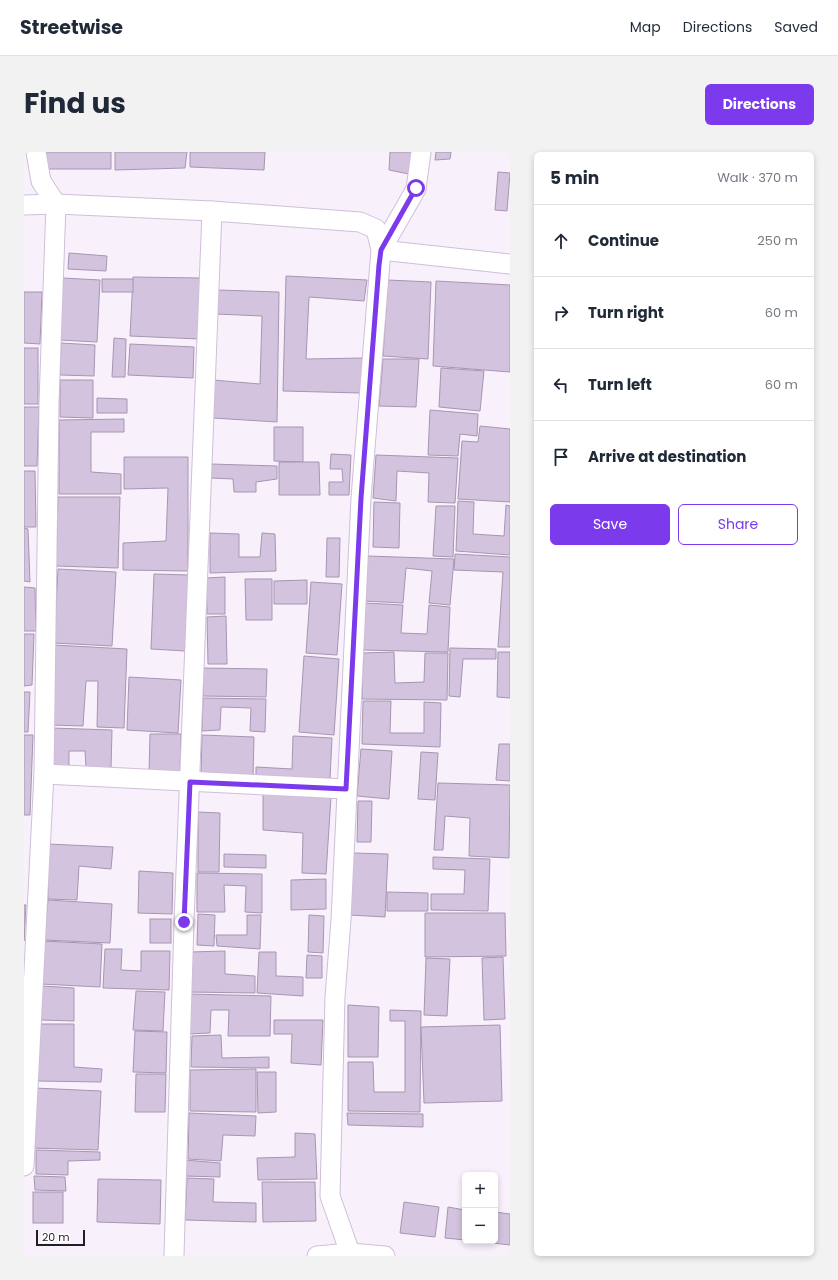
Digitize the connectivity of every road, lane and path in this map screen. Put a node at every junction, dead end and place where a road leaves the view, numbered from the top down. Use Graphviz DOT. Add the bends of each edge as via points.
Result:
graph roads {
  1 [pos="36,152"];
  2 [pos="421,152"];
  3 [pos="56,204"];
  4 [pos="24,205"];
  5 [pos="212,211"];
  6 [pos="381,250"];
  7 [pos="510,264"];
  8 [pos="44,774"];
  9 [pos="190,782"];
  10 [pos="346,789"];
  11 [pos="24,1166"];
  12 [pos="350,1253"];
  13 [pos="174,1256"];
  14 [pos="316,1256"];
  15 [pos="385,1256"];
  1 -- 3 [label="street" via="41,181"];
  2 -- 6 [label="street" via="416,188"];
  3 -- 4 [label="street"];
  3 -- 5 [label="street"];
  3 -- 8 [label="street" via="49,403"];
  5 -- 6 [label="street" via="360,222 376,229"];
  5 -- 9 [label="street"];
  6 -- 7 [label="street"];
  6 -- 10 [label="street" via="361,498"];
  8 -- 9 [label="street"];
  8 -- 11 [label="street"];
  9 -- 10 [label="street"];
  9 -- 13 [label="street"];
  10 -- 12 [label="street" via="335,997 330,1196"];
  12 -- 14 [label="street"];
  12 -- 15 [label="street"];
}
